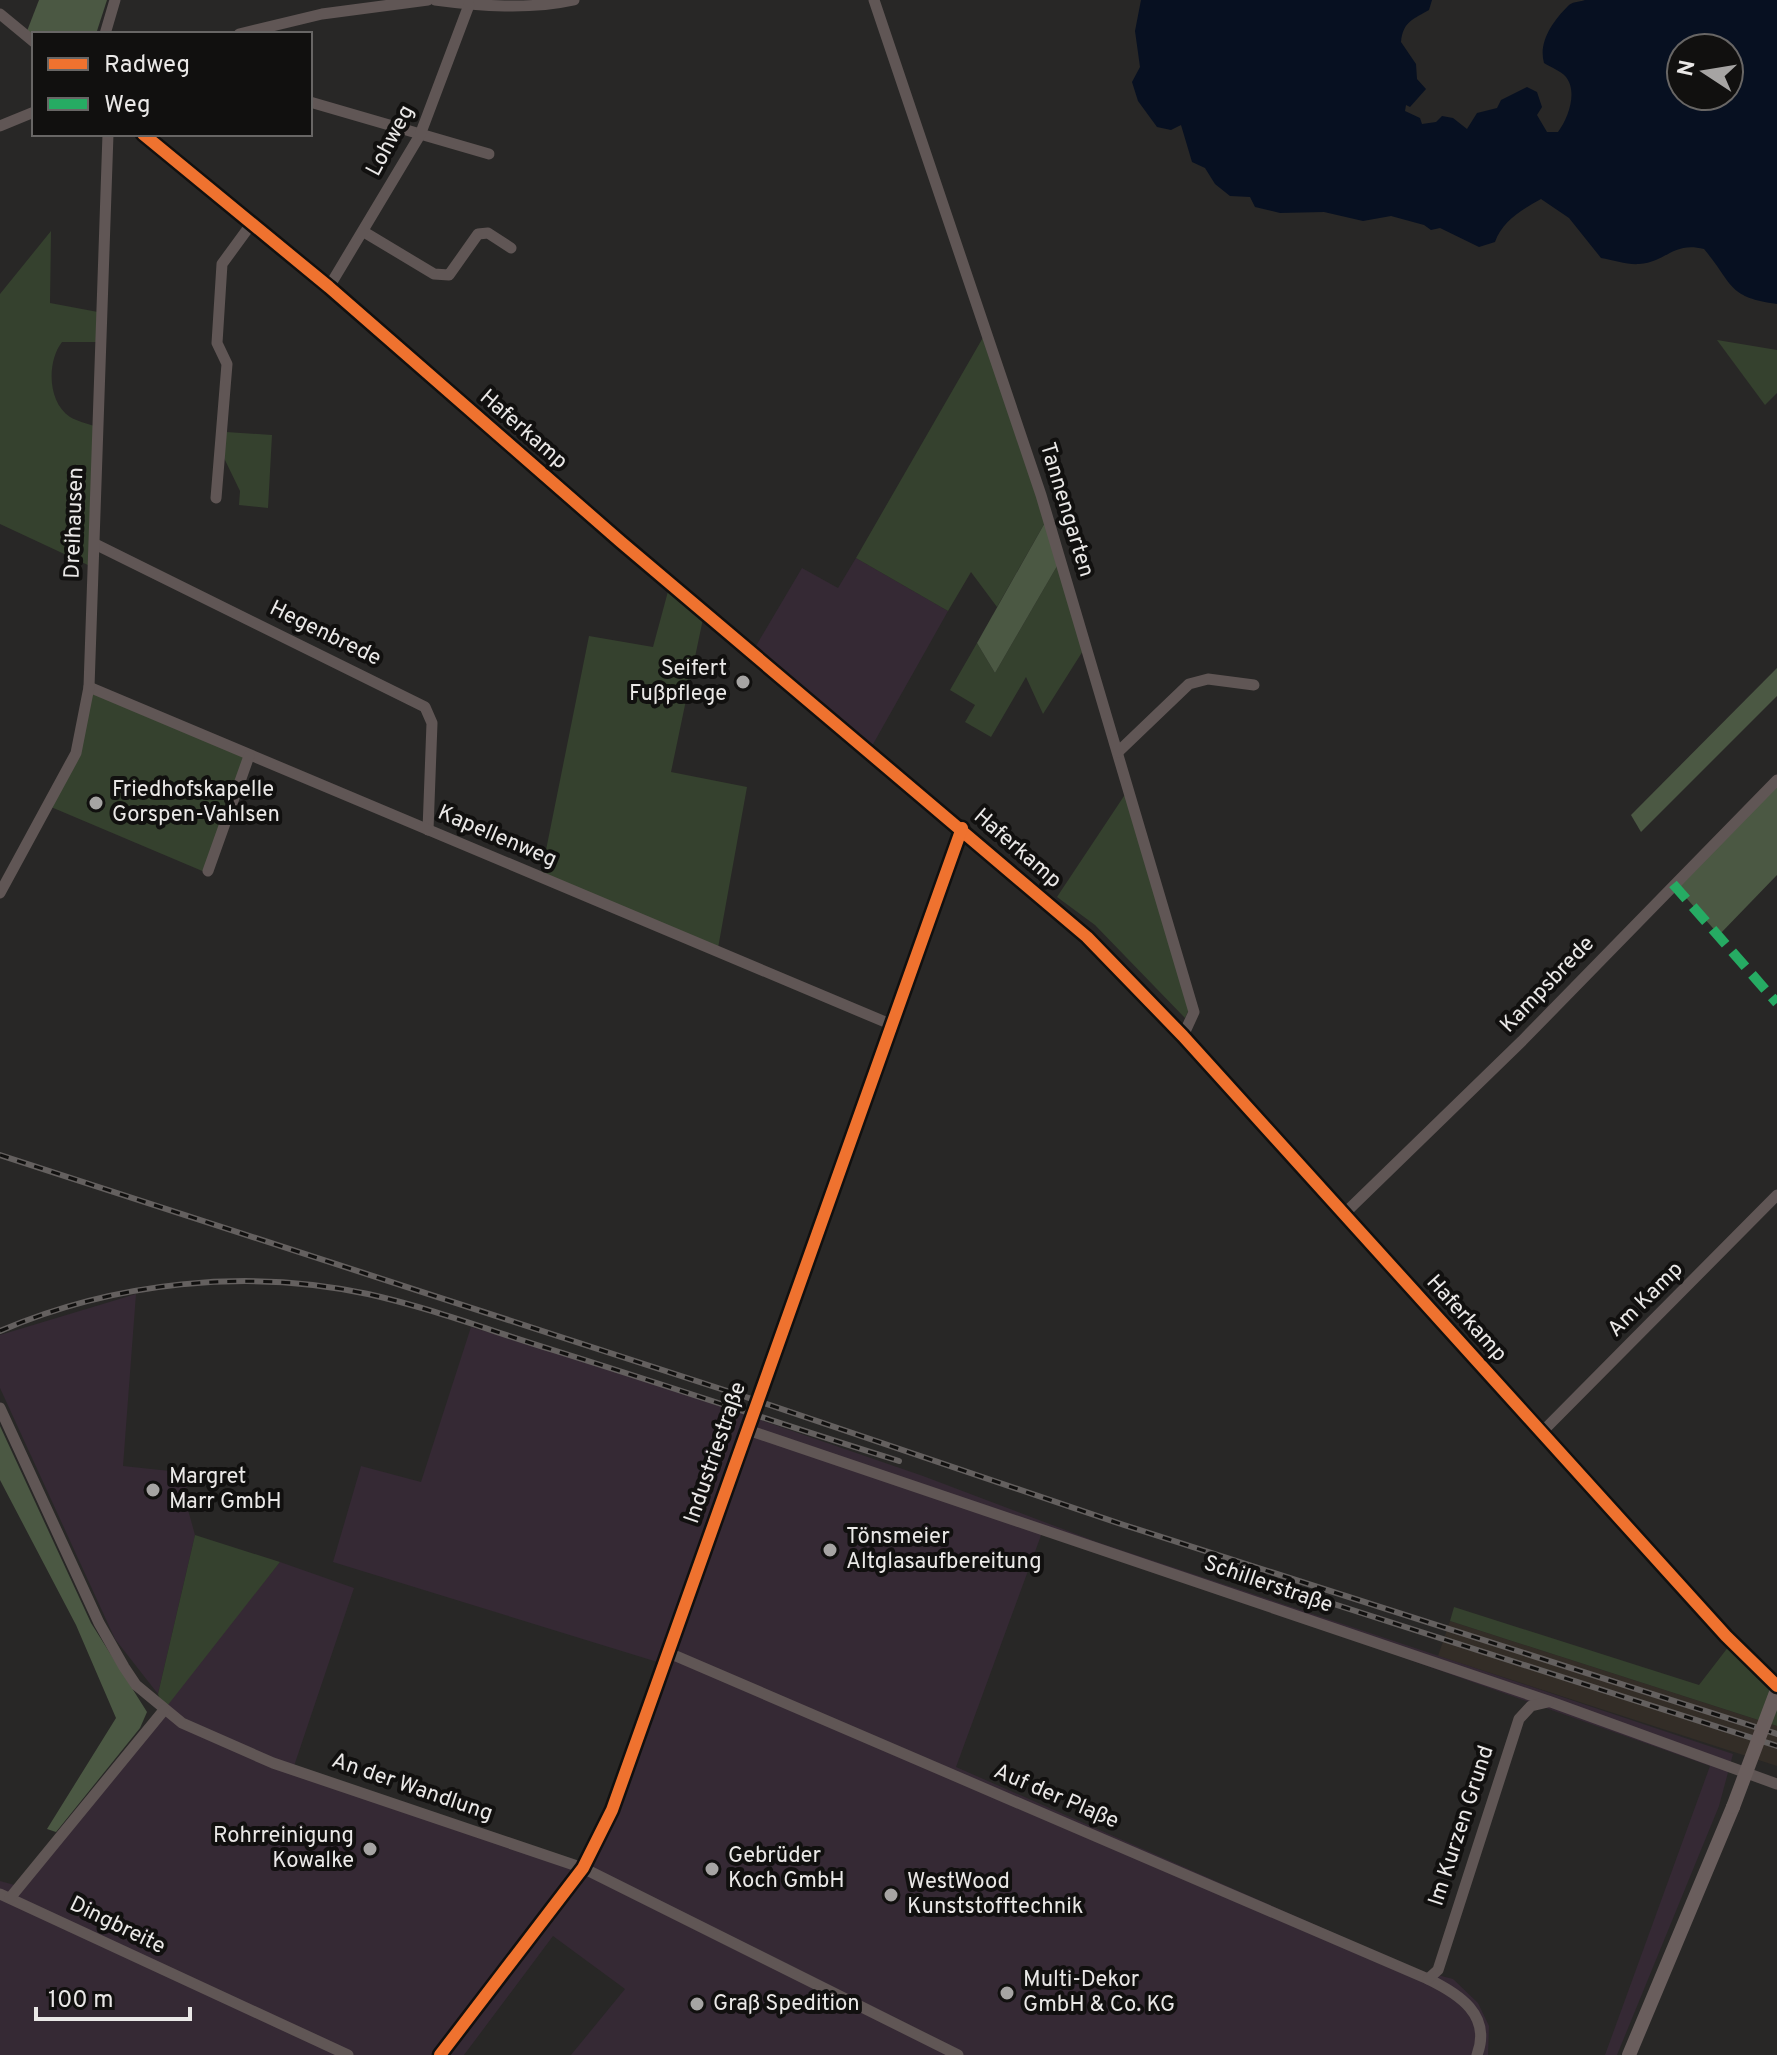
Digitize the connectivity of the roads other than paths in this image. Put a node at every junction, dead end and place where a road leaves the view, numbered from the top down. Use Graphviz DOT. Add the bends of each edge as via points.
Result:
graph roads {
  1 [pos="115,0"];
  2 [pos="428,0"];
  3 [pos="435,0"];
  4 [pos="574,0"];
  5 [pos="874,0"];
  6 [pos="469,5"];
  7 [pos="0,14"];
  8 [pos="106,32"];
  9 [pos="247,32"];
  10 [pos="32,40"];
  11 [pos="312,103"];
  12 [pos="32,113"];
  13 [pos="0,126"];
  14 [pos="420,135"];
  15 [pos="108,136"];
  16 [pos="145,136"];
  17 [pos="489,154"];
  18 [pos="252,223"];
  19 [pos="364,232"];
  20 [pos="511,248"];
  21 [pos="329,287"];
  22 [pos="216,498"];
  23 [pos="95,544"];
  24 [pos="1254,685"];
  25 [pos="89,687"];
  26 [pos="1118,752"];
  27 [pos="249,756"];
  28 [pos="1777,780"];
  29 [pos="962,828"];
  30 [pos="428,830"];
  31 [pos="208,871"];
  32 [pos="0,893"];
  33 [pos="890,1024"];
  34 [pos="1183,1036"];
  35 [pos="1777,1195"];
  36 [pos="1344,1214"];
  37 [pos="0,1408"];
  38 [pos="745,1429"];
  39 [pos="1542,1432"];
  40 [pos="669,1653"];
  41 [pos="1777,1688"];
  42 [pos="1551,1702"];
  43 [pos="164,1710"];
  44 [pos="1777,1784"];
  45 [pos="583,1868"];
  46 [pos="5,1896"];
  47 [pos="1428,1979"];
  48 [pos="348,2055"];
  49 [pos="440,2055"];
  50 [pos="958,2055"];
  51 [pos="1477,2055"];
  52 [pos="1629,2055"];
  1 -- 8 [label="street"];
  2 -- 9 [label="street" via="322,14"];
  3 -- 6 [label="street"];
  4 -- 6 [label="street" via="549,6"];
  5 -- 26 [label="street, Tannengarten" via="1041,495"];
  6 -- 14 [label="street, Lohweg"];
  7 -- 10 [label="street"];
  11 -- 14 [label="street"];
  12 -- 13 [label="street"];
  14 -- 17 [label="street"];
  14 -- 19 [label="street, Lohweg"];
  15 -- 23 [label="street, Dreihausen"];
  16 -- 18 [label="street, Haferkamp"];
  18 -- 21 [label="street, Haferkamp"];
  18 -- 22 [label="street" via="222,264 217,343 227,364"];
  19 -- 20 [label="street" via="434,274 449,275 478,234 488,233"];
  19 -- 21 [label="street, Lohweg"];
  21 -- 29 [label="street, Haferkamp" via="621,542"];
  23 -- 25 [label="street, Dreihausen"];
  23 -- 30 [label="street, Hegenbrede" via="425,707 432,723"];
  24 -- 26 [label="street" via="1199,679"];
  25 -- 27 [label="street, Kapellenweg"];
  25 -- 32 [label="street, Dreihausen" via="76,753"];
  26 -- 34 [label="street, Tannengarten" via="1194,1012"];
  27 -- 30 [label="street, Kapellenweg"];
  27 -- 31 [label="street"];
  28 -- 36 [label="street, Kampsbrede"];
  29 -- 33 [label="street, Industriestraße"];
  29 -- 34 [label="street, Haferkamp" via="1087,937"];
  30 -- 33 [label="street, Kapellenweg"];
  33 -- 38 [label="street, Industriestraße"];
  34 -- 36 [label="street, Haferkamp"];
  35 -- 39 [label="street, Am Kamp"];
  36 -- 39 [label="street, Haferkamp"];
  37 -- 43 [label="street, An der Wandlung" via="99,1623 136,1685"];
  38 -- 40 [label="street, Industriestraße"];
  38 -- 42 [label="street, Schillerstraße"];
  39 -- 41 [label="street, Haferkamp"];
  40 -- 45 [label="street, Industriestraße" via="612,1810"];
  40 -- 47 [label="street, Auf der Plaße"];
  41 -- 52 [label="main road, bridge"];
  42 -- 44 [label="street, Schillerstraße"];
  42 -- 47 [label="street, Im Kurzen Grund" via="1531,1706 1519,1719 1438,1970"];
  43 -- 45 [label="street, An der Wandlung" via="210,1737 273,1763"];
  43 -- 46 [label="street"];
  45 -- 49 [label="street, Industriestraße"];
  45 -- 50 [label="street, An der Wandlung"];
  46 -- 48 [label="street, Dingbreite"];
  47 -- 51 [label="street, Auf der Plaße" via="1460,1995 1471,2007 1480,2034"];
}
